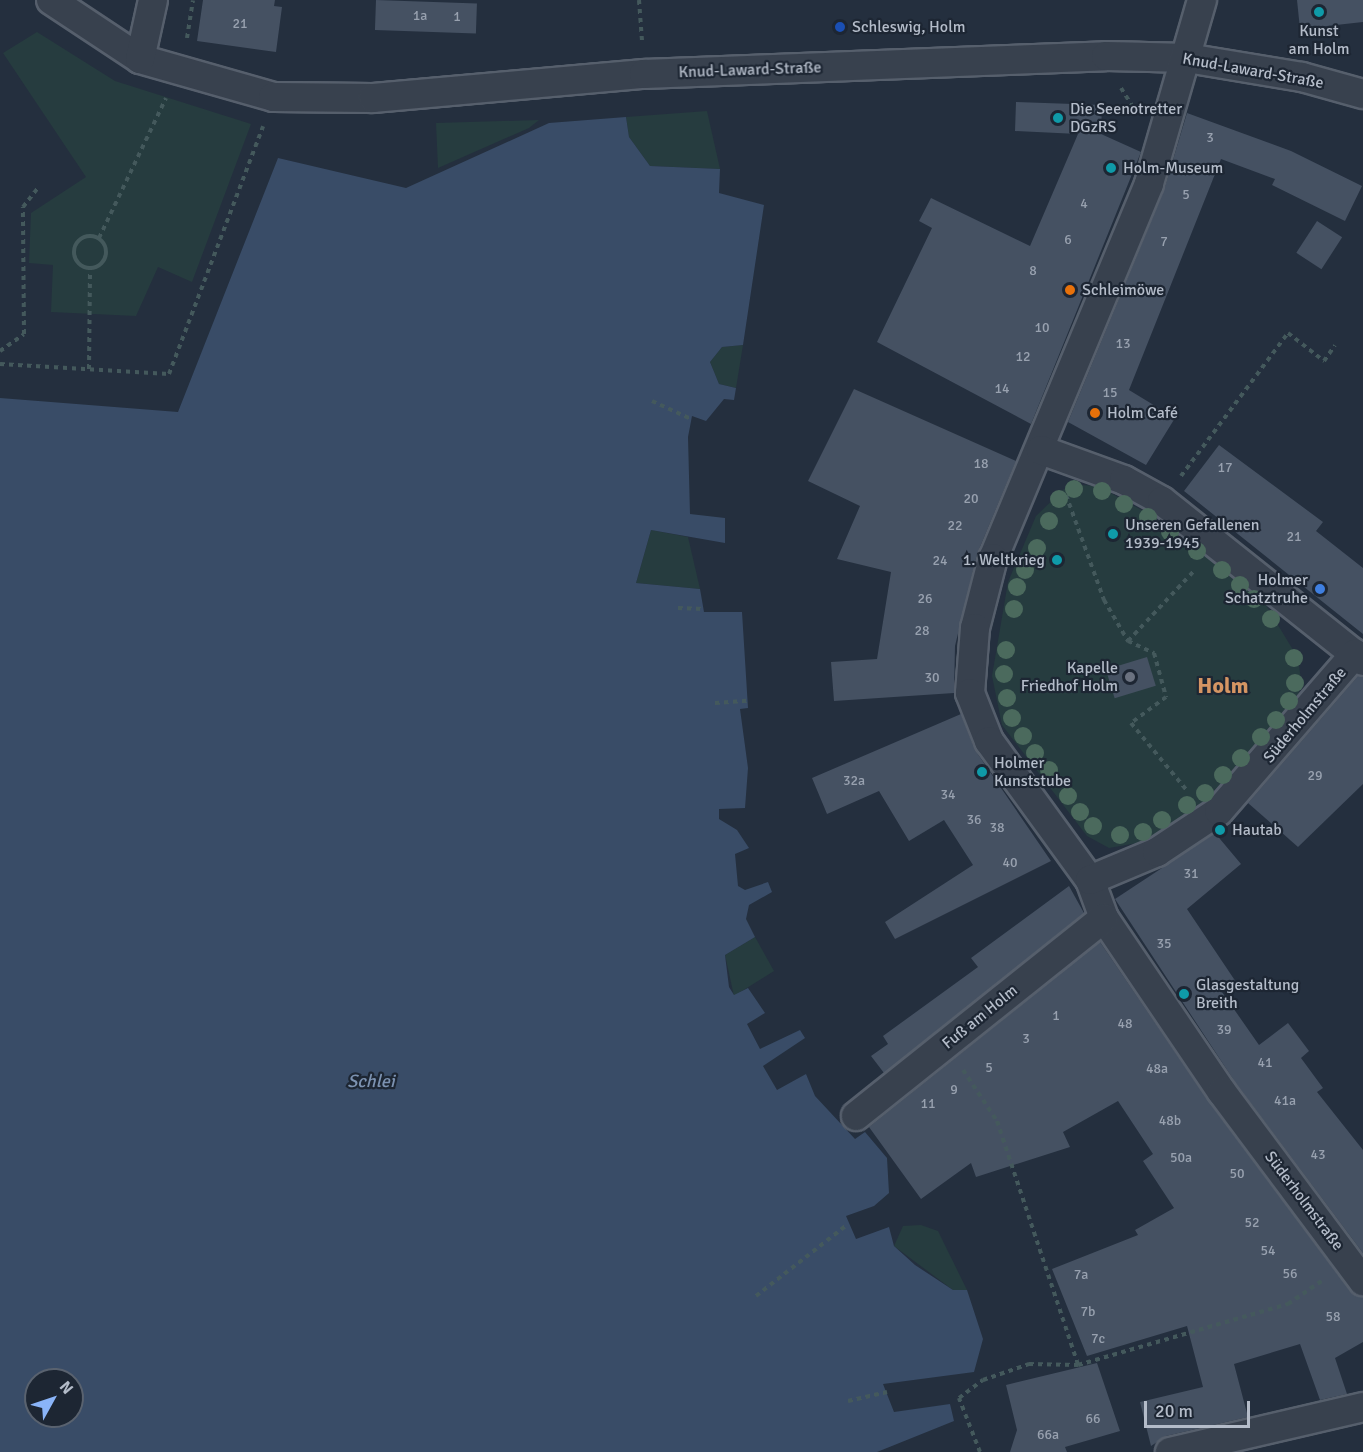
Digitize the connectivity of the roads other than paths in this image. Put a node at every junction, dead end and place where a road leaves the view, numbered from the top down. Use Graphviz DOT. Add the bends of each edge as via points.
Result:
graph roads {
  1 [pos="51,0"];
  2 [pos="153,0"];
  3 [pos="1202,0"];
  4 [pos="1186,58"];
  5 [pos="140,59"];
  6 [pos="1363,94"];
  7 [pos="1041,450"];
  8 [pos="1359,658"];
  9 [pos="1090,880"];
  10 [pos="1104,918"];
  11 [pos="856,1116"];
  12 [pos="1356,1271"];
  13 [pos="1363,1407"];
  14 [pos="1170,1452"];
  1 -- 5 [label="street, Knud-Laward-Straße"];
  2 -- 5 [label="street"];
  3 -- 4 [label="street, Süderholmstraße"];
  4 -- 5 [label="street, Knud-Laward-Straße" via="1106,56 644,74 373,98 273,97 178,73"];
  4 -- 6 [label="street, Knud-Laward-Straße" via="1302,77"];
  4 -- 7 [label="street, Süderholmstraße" via="1149,184"];
  7 -- 8 [label="street, Süderholmstraße" via="1124,480 1162,501"];
  7 -- 9 [label="street, Süderholmstraße" via="993,558 975,628 970,693 989,741"];
  8 -- 9 [label="street, Süderholmstraße" via="1265,763 1209,818 1157,852"];
  9 -- 10 [label="street, Süderholmstraße"];
  10 -- 11 [label="street, Fuß am Holm"];
  10 -- 12 [label="street, Süderholmstraße" via="1222,1092"];
  13 -- 14 [label="street"];
}
